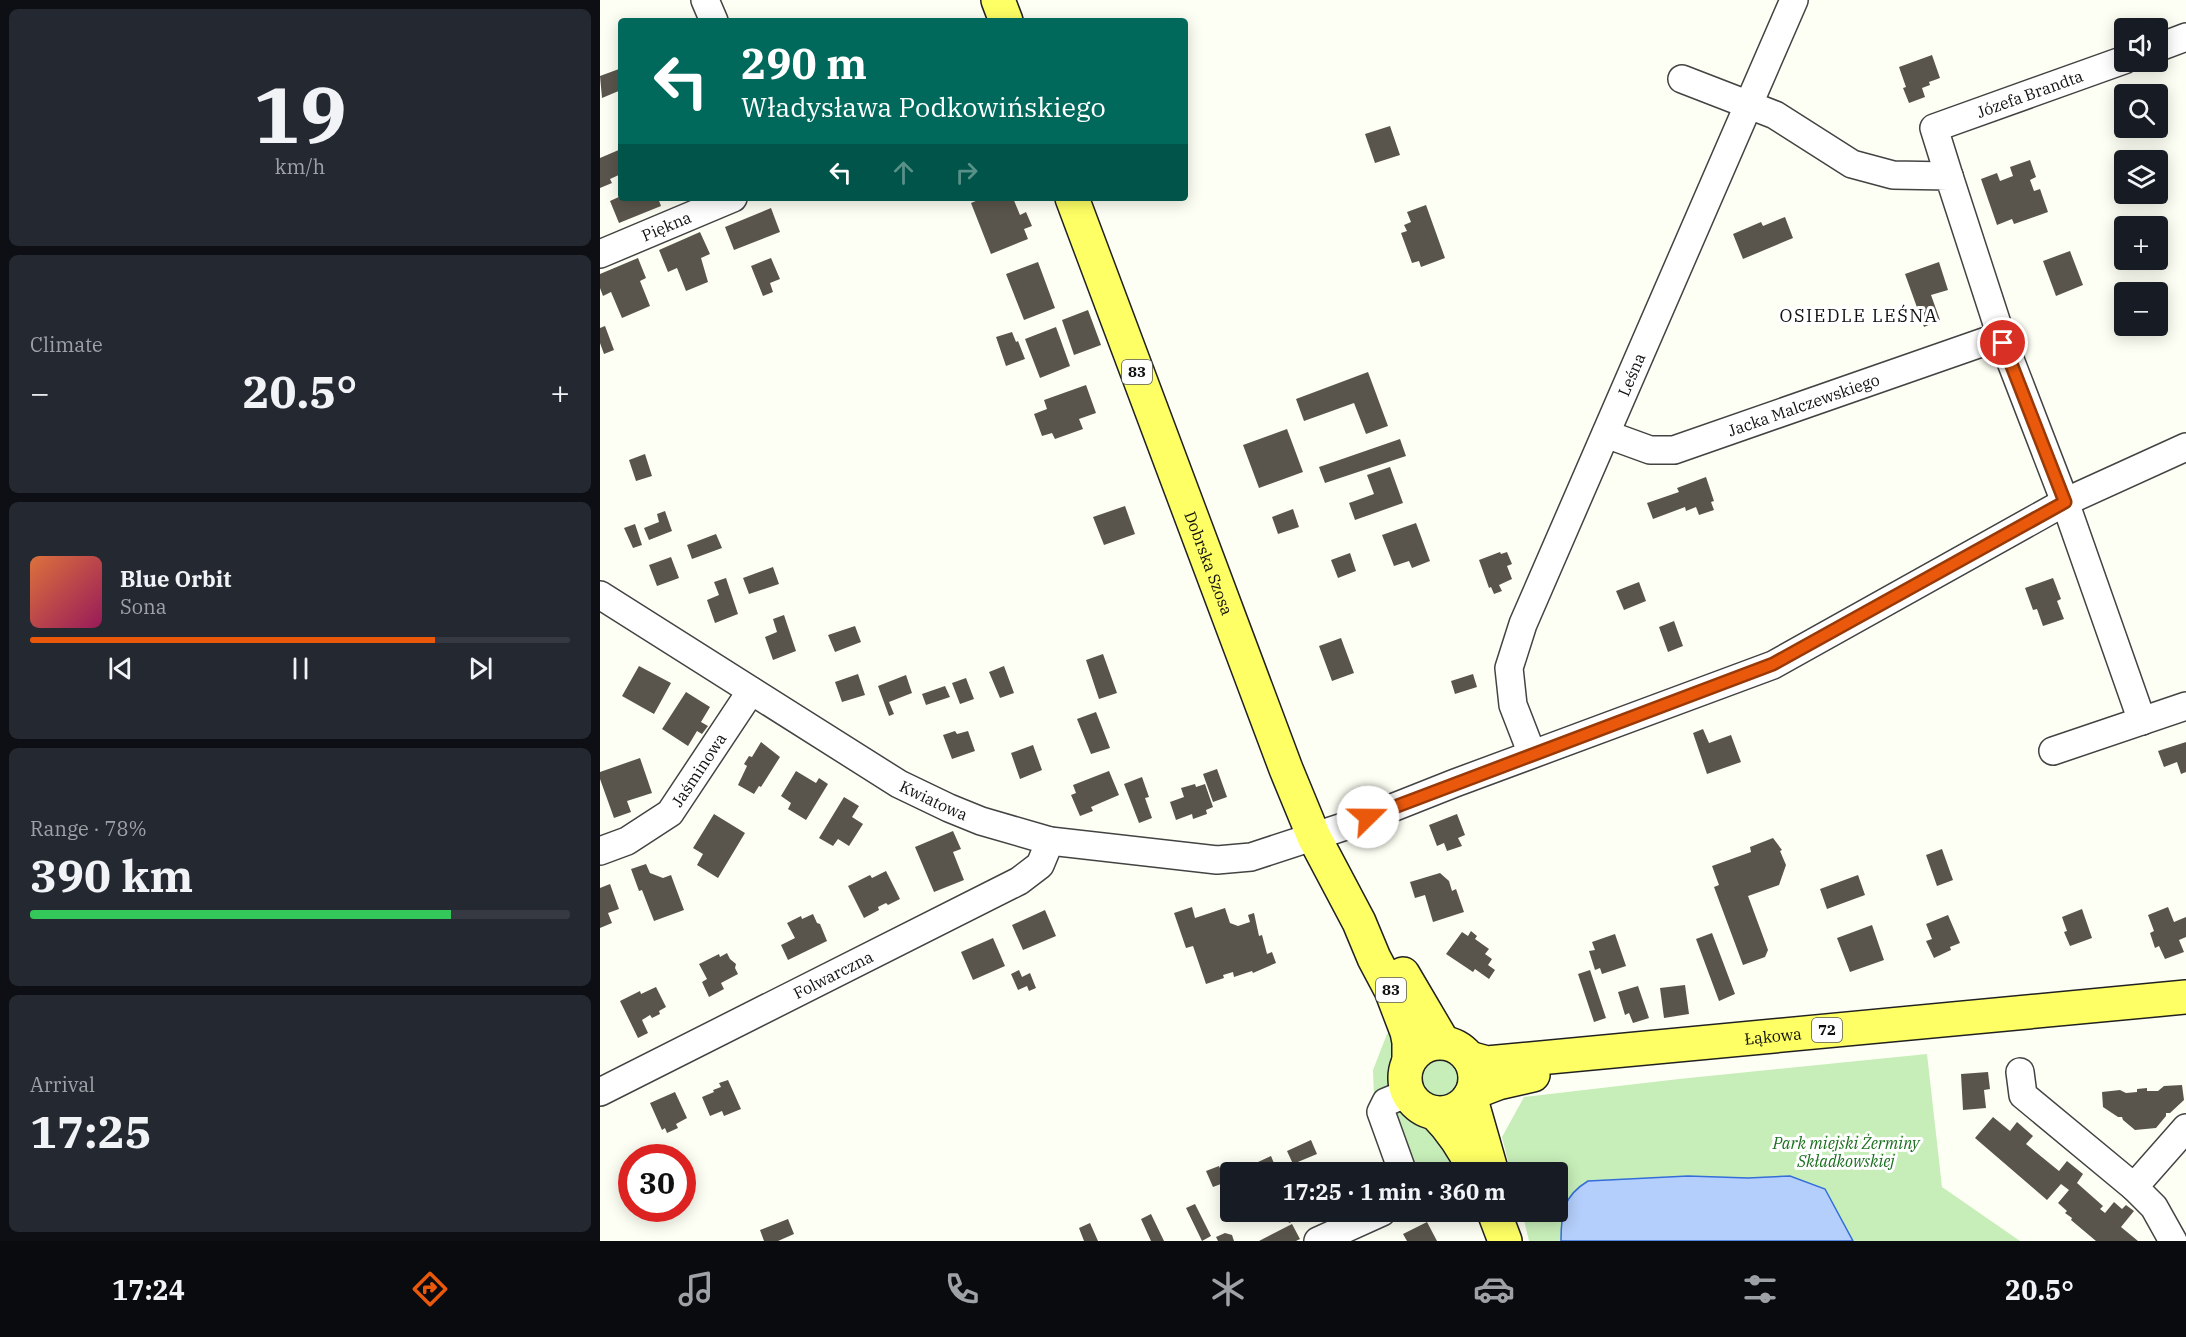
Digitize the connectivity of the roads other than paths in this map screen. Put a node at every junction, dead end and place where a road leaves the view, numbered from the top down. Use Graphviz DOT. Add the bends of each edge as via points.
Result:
graph roads {
  1 [pos="705,0"];
  2 [pos="998,0"];
  3 [pos="1794,0"];
  4 [pos="713,18"];
  5 [pos="1005,18"];
  6 [pos="2186,37"];
  7 [pos="2168,44"];
  8 [pos="2114,64"];
  9 [pos="1682,79"];
  10 [pos="1748,104"];
  11 [pos="1949,176"];
  12 [pos="726,201"];
  13 [pos="1073,201"];
  14 [pos="600,254"];
  15 [pos="2001,336"];
  16 [pos="1606,434"];
  17 [pos="2186,447"];
  18 [pos="2065,502"];
  19 [pos="600,595"];
  20 [pos="752,691"];
  21 [pos="2186,706"];
  22 [pos="2142,721"];
  23 [pos="2053,751"];
  24 [pos="1532,754"];
  25 [pos="1314,837"];
  26 [pos="1050,841"];
  27 [pos="600,851"];
  28 [pos="1359,922"];
  29 [pos="2186,997"];
  30 [pos="2186,1015"];
  31 [pos="1456,1050"];
  32 [pos="1409,1061"];
  33 [pos="2020,1072"];
  34 [pos="600,1092"];
  35 [pos="1408,1093"];
  36 [pos="1471,1095"];
  37 [pos="1435,1113"];
  38 [pos="2186,1128"];
  39 [pos="1399,1162"];
  40 [pos="1470,1162"];
  41 [pos="1474,1162"];
  42 [pos="2134,1187"];
  43 [pos="1360,1222"];
  44 [pos="1498,1222"];
  45 [pos="1504,1222"];
  46 [pos="1318,1241"];
  47 [pos="1507,1241"];
  48 [pos="2173,1241"];
  1 -- 4 [label="street"];
  2 -- 5 [label="main road"];
  3 -- 10 [label="street, Leśna"];
  6 -- 7 [label="street"];
  8 -- 11 [label="street, Józefa Brandta" via="1934,128"];
  9 -- 10 [label="street"];
  10 -- 11 [label="street" via="1775,116 1852,164 1893,175"];
  10 -- 16 [label="street, Leśna"];
  11 -- 15 [label="street"];
  12 -- 14 [label="street, Piękna"];
  13 -- 25 [label="main road, Dobrska Szosa / 83"];
  15 -- 16 [label="street, Jacka Malczewskiego" via="1674,450 1650,450"];
  15 -- 18 [label="street"];
  16 -- 24 [label="street, Leśna" via="1523,624 1509,669 1513,705"];
  17 -- 18 [label="street, Kwiatowa"];
  18 -- 22 [label="street"];
  18 -- 24 [label="street, Kwiatowa" via="1773,664"];
  19 -- 20 [label="street, Kwiatowa"];
  20 -- 26 [label="street, Kwiatowa" via="899,784 970,816"];
  20 -- 27 [label="street, Jaśminowa" via="670,813 627,841"];
  21 -- 22 [label="street"];
  22 -- 23 [label="street"];
  24 -- 25 [label="street, Kwiatowa"];
  25 -- 26 [label="street, Kwiatowa" via="1251,857 1217,860"];
  25 -- 28 [label="main road, Dobrska Szosa / 83"];
  26 -- 34 [label="street, Folwarczna" via="1040,865 1019,881"];
  28 -- 31 [label="main road, Dobrska Szosa / 83" via="1387,950"];
  28 -- 32 [label="main road, Dobrska Szosa / 83" via="1401,1014 1409,1042"];
  29 -- 31 [label="main road, Łąkowa / 72" via="1487,1063"];
  30 -- 36 [label="main road, Łąkowa / 72" via="1552,1073 1498,1083"];
  31 -- 32 [label="main road, 72" via="1423,1046"];
  31 -- 36 [label="main road" via="1476,1075"];
  32 -- 35 [label="main road" via="1405,1071"];
  33 -- 42 [label="street" via="2023,1095"];
  35 -- 37 [label="main road" via="1414,1103"];
  35 -- 39 [label="street" via="1386,1102 1381,1112"];
  36 -- 37 [label="main road, 72" via="1455,1110"];
  36 -- 41 [label="main road"];
  37 -- 40 [label="main road"];
  38 -- 42 [label="street"];
  42 -- 48 [label="street" via="2154,1207"];
  43 -- 46 [label="street"];
  44 -- 47 [label="main road"];
  45 -- 47 [label="main road"];
}
